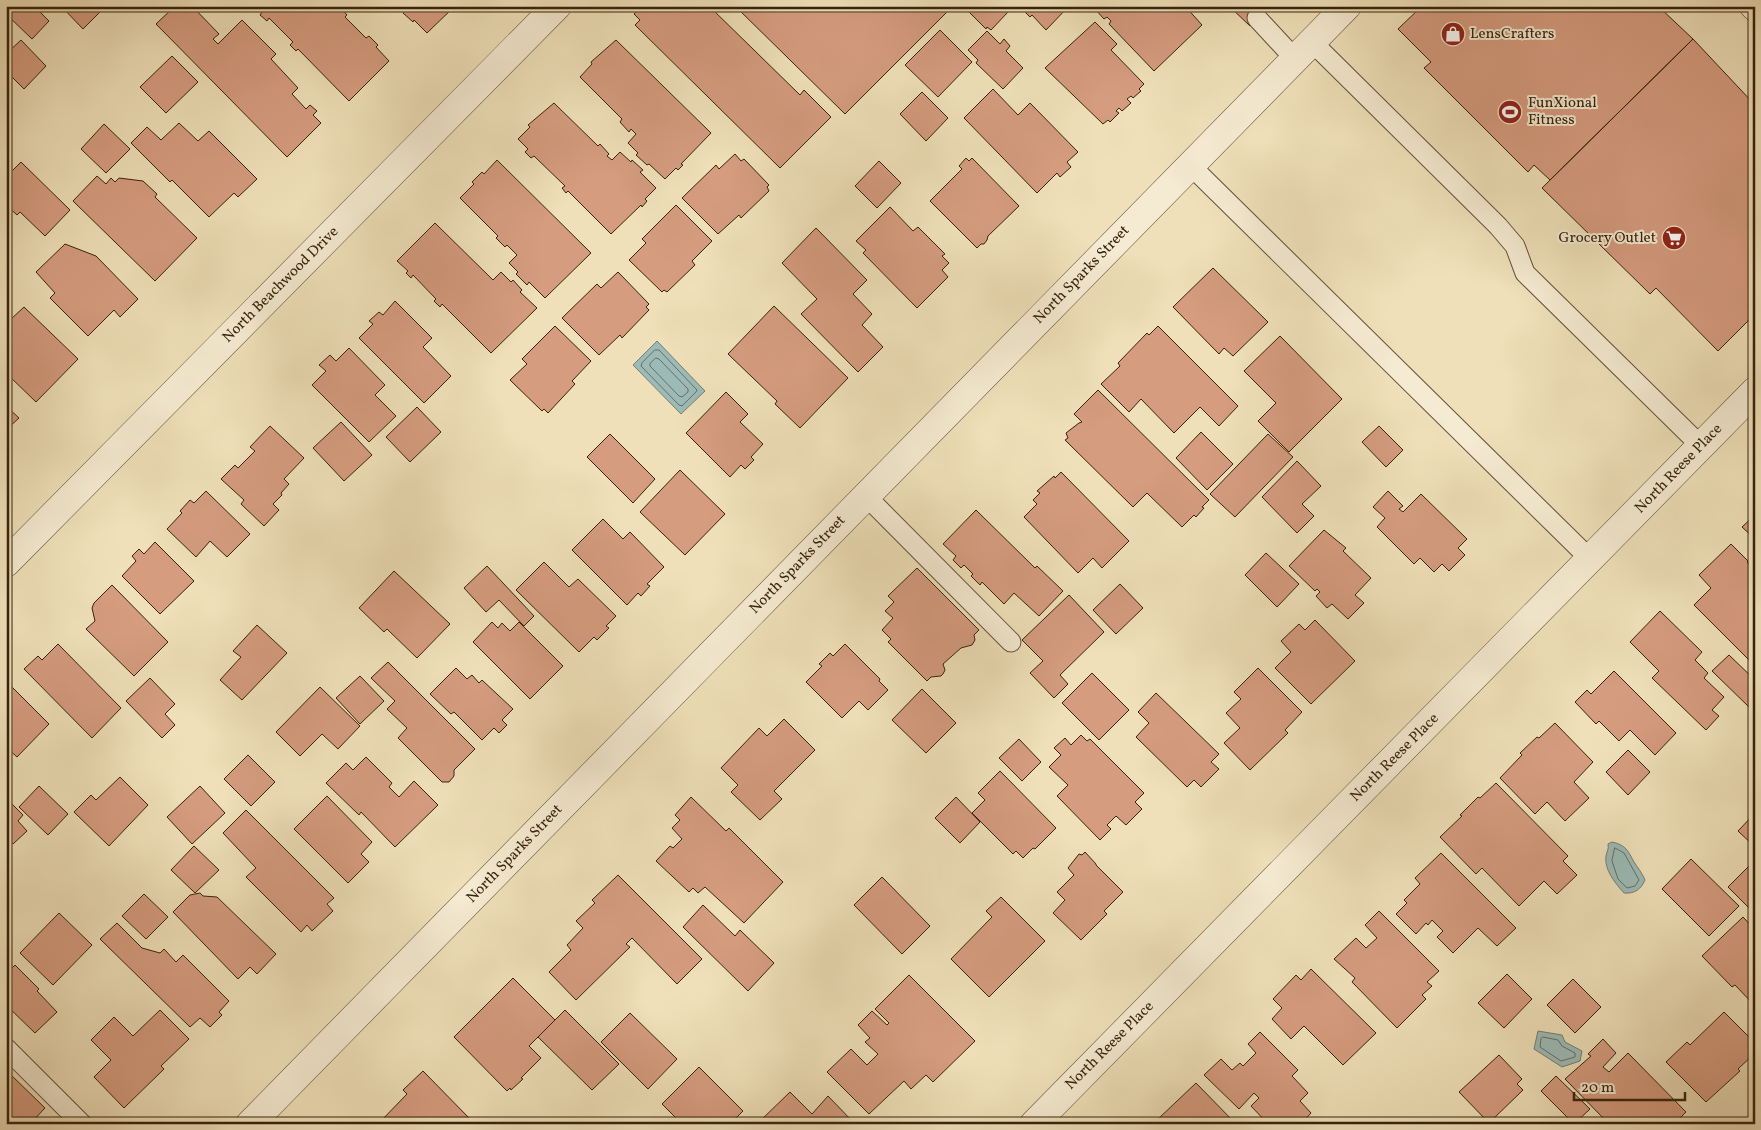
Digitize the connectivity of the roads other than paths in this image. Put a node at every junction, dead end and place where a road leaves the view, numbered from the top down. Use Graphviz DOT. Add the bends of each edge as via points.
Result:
graph roads {
  1 [pos="557,6"];
  2 [pos="1347,6"];
  3 [pos="1256,18"];
  4 [pos="1304,50"];
  5 [pos="1190,165"];
  6 [pos="1755,391"];
  7 [pos="1701,446"];
  8 [pos="866,496"];
  9 [pos="1590,560"];
  10 [pos="6,563"];
  11 [pos="1011,642"];
  12 [pos="6,1048"];
  13 [pos="82,1124"];
  14 [pos="250,1124"];
  15 [pos="1034,1124"];
  1 -- 10 [label="street, North Beachwood Drive"];
  2 -- 4 [label="street, North Sparks Street"];
  3 -- 4 [label="lane"];
  4 -- 5 [label="street, North Sparks Street"];
  4 -- 7 [label="lane" via="1498,226 1515,246 1525,273"];
  5 -- 8 [label="street, North Sparks Street"];
  5 -- 9 [label="lane"];
  6 -- 7 [label="street, North Reese Place"];
  7 -- 9 [label="street, North Reese Place"];
  8 -- 11 [label="lane"];
  8 -- 14 [label="street, North Sparks Street"];
  9 -- 15 [label="street, North Reese Place"];
  12 -- 13 [label="lane"];
}
